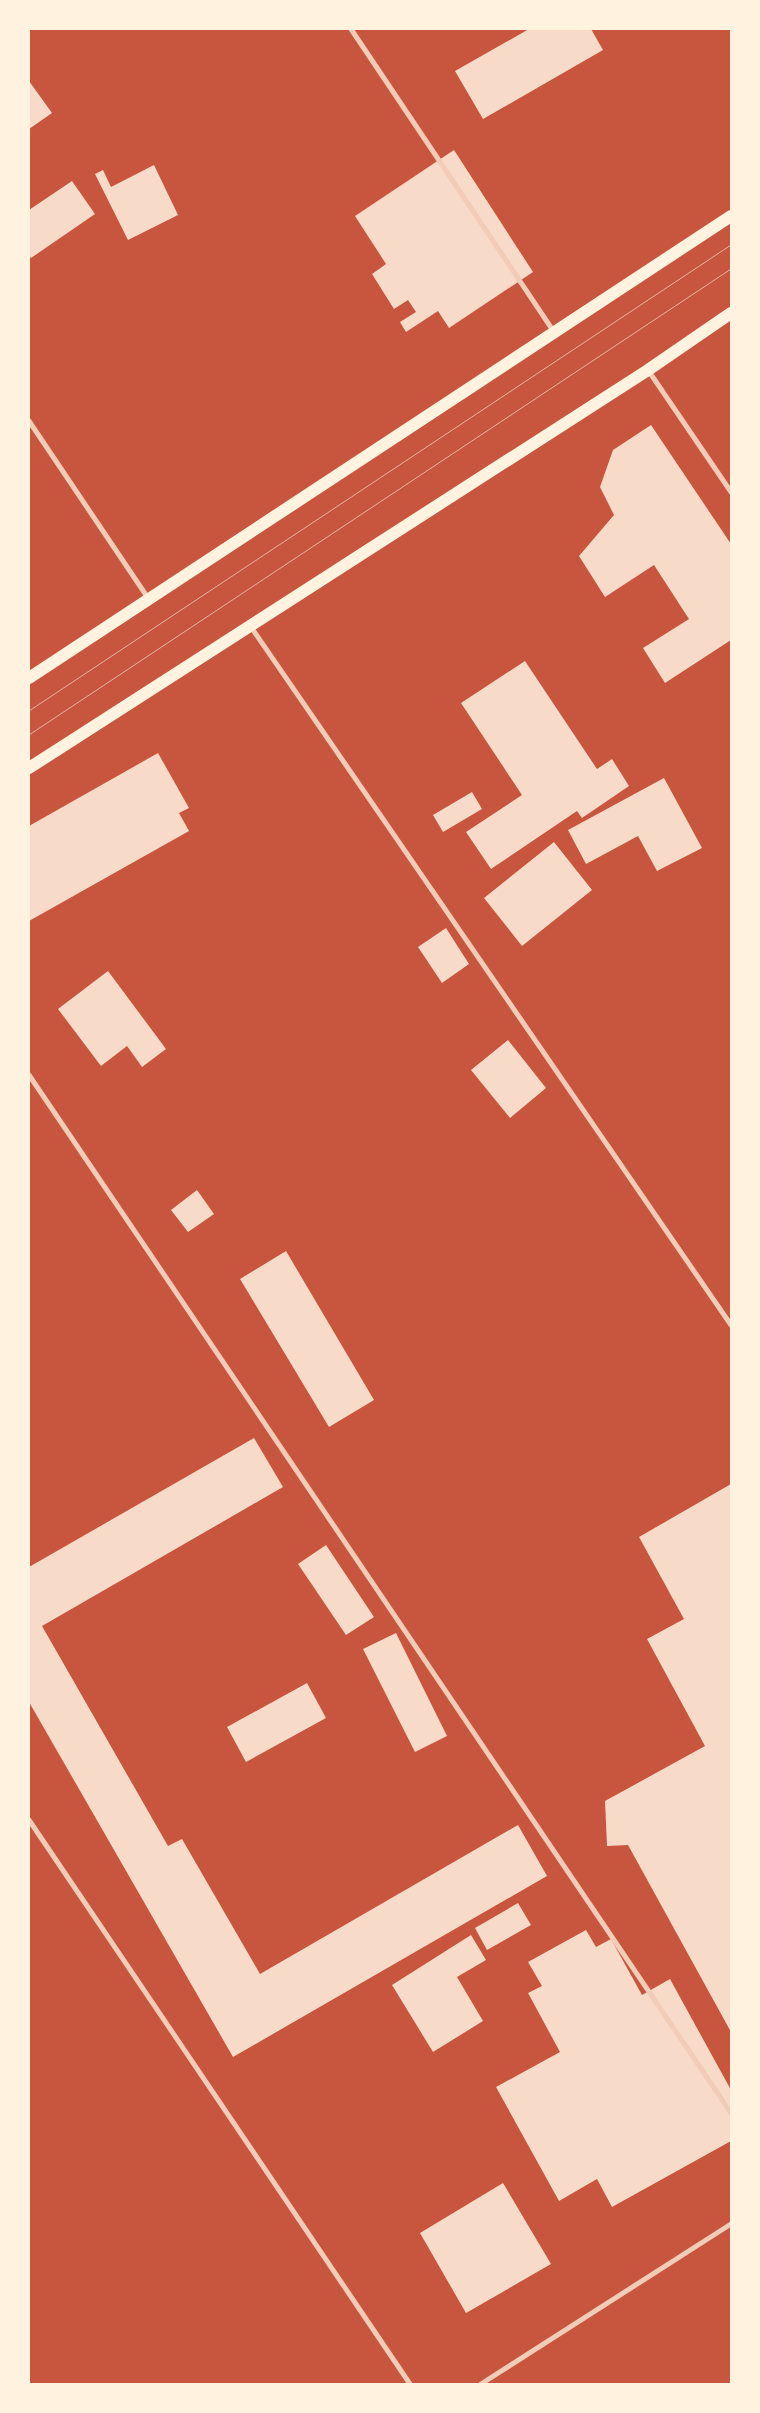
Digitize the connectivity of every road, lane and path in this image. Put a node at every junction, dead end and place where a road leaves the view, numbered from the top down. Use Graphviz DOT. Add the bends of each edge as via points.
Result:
graph roads {
  1 [pos="351,29"];
  2 [pos="731,216"];
  3 [pos="731,313"];
  4 [pos="554,332"];
  5 [pos="648,370"];
  6 [pos="29,421"];
  7 [pos="731,492"];
  8 [pos="148,598"];
  9 [pos="249,625"];
  10 [pos="29,678"];
  11 [pos="29,768"];
  12 [pos="29,1075"];
  13 [pos="731,1325"];
  14 [pos="29,1820"];
  15 [pos="731,2112"];
  16 [pos="731,2224"];
  17 [pos="410,2384"];
  18 [pos="481,2384"];
  1 -- 4 [label="street"];
  2 -- 4 [label="main road"];
  3 -- 5 [label="main road"];
  4 -- 8 [label="main road"];
  5 -- 7 [label="street"];
  5 -- 9 [label="main road"];
  6 -- 8 [label="street"];
  8 -- 10 [label="main road"];
  9 -- 11 [label="main road"];
  9 -- 13 [label="street"];
  12 -- 15 [label="street"];
  14 -- 17 [label="street"];
  16 -- 18 [label="street"];
}
